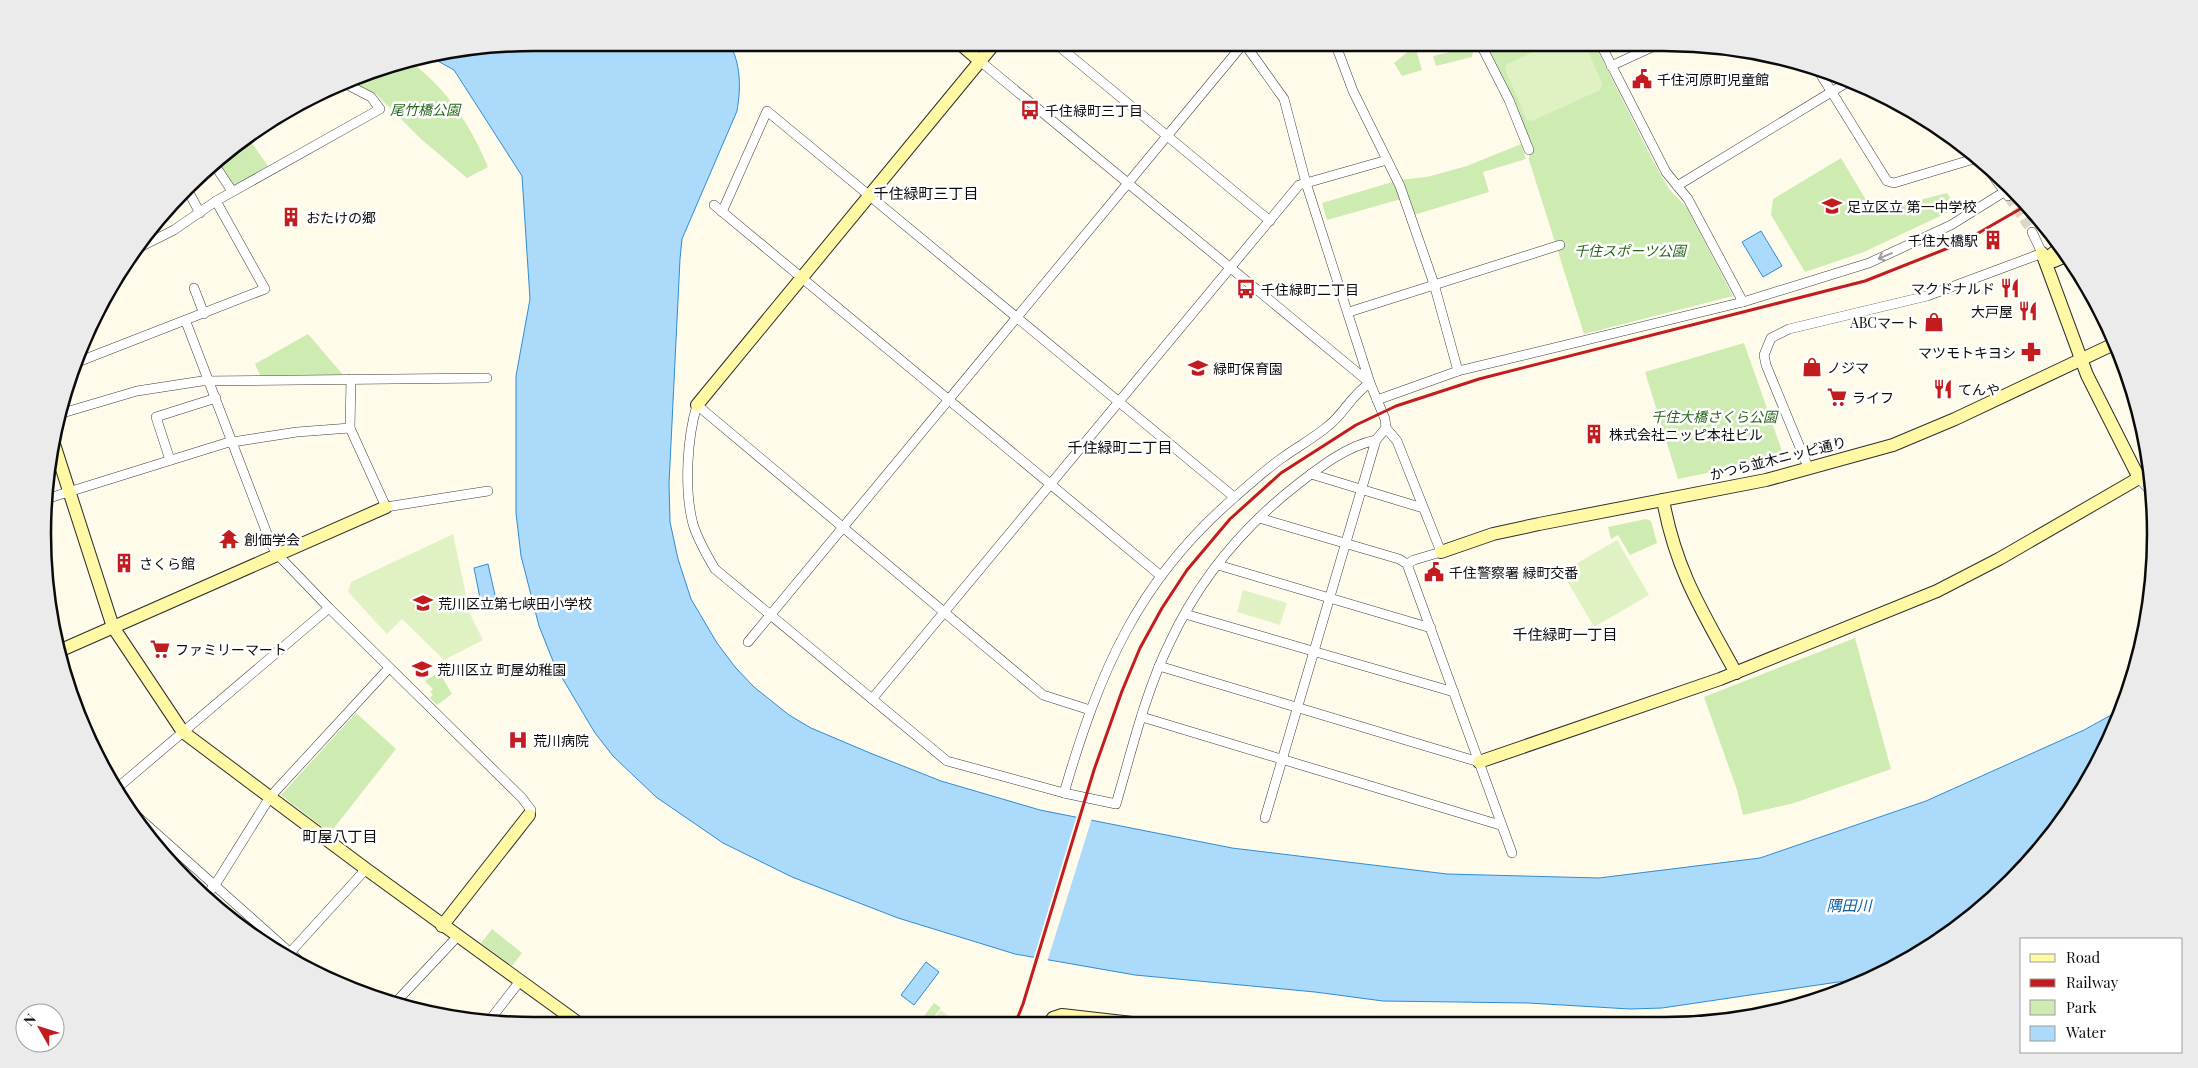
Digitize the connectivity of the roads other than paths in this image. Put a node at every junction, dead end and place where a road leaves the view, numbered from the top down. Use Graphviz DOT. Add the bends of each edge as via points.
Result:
graph roads {
  1 [pos="969,51"];
  2 [pos="988,51"];
  3 [pos="1065,51"];
  4 [pos="1237,51"];
  5 [pos="1250,51"];
  6 [pos="1338,51"];
  7 [pos="1484,51"];
  8 [pos="1604,51"];
  9 [pos="1642,51"];
  10 [pos="980,61"];
  11 [pos="1611,66"];
  12 [pos="1824,79"];
  13 [pos="1842,86"];
  14 [pos="352,87"];
  15 [pos="1832,92"];
  16 [pos="1167,136"];
  17 [pos="1529,150"];
  18 [pos="1387,160"];
  19 [pos="1969,160"];
  20 [pos="218,170"];
  21 [pos="1128,182"];
  22 [pos="1306,183"];
  23 [pos="1677,186"];
  24 [pos="232,192"];
  25 [pos="2006,194"];
  26 [pos="191,196"];
  27 [pos="869,196"];
  28 [pos="216,201"];
  29 [pos="714,205"];
  30 [pos="722,212"];
  31 [pos="200,213"];
  32 [pos="1270,221"];
  33 [pos="2032,232"];
  34 [pos="149,242"];
  35 [pos="1560,245"];
  36 [pos="2054,250"];
  37 [pos="2043,256"];
  38 [pos="2060,259"];
  39 [pos="1231,267"];
  40 [pos="802,277"];
  41 [pos="1434,284"];
  42 [pos="194,288"];
  43 [pos="1743,302"];
  44 [pos="1349,312"];
  45 [pos="204,314"];
  46 [pos="1017,317"];
  47 [pos="186,322"];
  48 [pos="2109,346"];
  49 [pos="2081,360"];
  50 [pos="84,361"];
  51 [pos="1458,371"];
  52 [pos="487,378"];
  53 [pos="351,379"];
  54 [pos="209,381"];
  55 [pos="1370,383"];
  56 [pos="216,398"];
  57 [pos="948,400"];
  58 [pos="1377,400"];
  59 [pos="1119,402"];
  60 [pos="696,405"];
  61 [pos="67,412"];
  62 [pos="350,428"];
  63 [pos="1386,428"];
  64 [pos="1376,440"];
  65 [pos="232,442"];
  66 [pos="58,456"];
  67 [pos="170,460"];
  68 [pos="1808,467"];
  69 [pos="1311,474"];
  70 [pos="2143,474"];
  71 [pos="2144,475"];
  72 [pos="1050,485"];
  73 [pos="1362,490"];
  74 [pos="488,491"];
  75 [pos="70,492"];
  76 [pos="52,497"];
  77 [pos="1234,497"];
  78 [pos="1663,500"];
  79 [pos="386,507"];
  80 [pos="1423,508"];
  81 [pos="1259,518"];
  82 [pos="843,527"];
  83 [pos="1346,543"];
  84 [pos="1441,552"];
  85 [pos="277,554"];
  86 [pos="1408,564"];
  87 [pos="1218,565"];
  88 [pos="1161,576"];
  89 [pos="1330,598"];
  90 [pos="329,608"];
  91 [pos="945,612"];
  92 [pos="1185,614"];
  93 [pos="770,616"];
  94 [pos="113,627"];
  95 [pos="1431,628"];
  96 [pos="748,642"];
  97 [pos="66,648"];
  98 [pos="1315,652"];
  99 [pos="1159,666"];
  100 [pos="389,668"];
  101 [pos="1736,673"];
  102 [pos="1454,692"];
  103 [pos="872,699"];
  104 [pos="1298,708"];
  105 [pos="1090,710"];
  106 [pos="1142,718"];
  107 [pos="183,732"];
  108 [pos="1282,760"];
  109 [pos="1479,762"];
  110 [pos="122,784"];
  111 [pos="1064,793"];
  112 [pos="270,797"];
  113 [pos="528,814"];
  114 [pos="1265,818"];
  115 [pos="1500,825"];
  116 [pos="152,830"];
  117 [pos="1512,853"];
  118 [pos="366,870"];
  119 [pos="215,885"];
  120 [pos="210,891"];
  121 [pos="442,926"];
  122 [pos="269,937"];
  123 [pos="457,937"];
  124 [pos="292,951"];
  125 [pos="520,981"];
  126 [pos="400,997"];
  127 [pos="494,1015"];
  128 [pos="569,1017"];
  129 [pos="1056,1017"];
  130 [pos="1080,1017"];
  1 -- 10 [label="street"];
  2 -- 10 [label="street"];
  3 -- 16 [label="street"];
  4 -- 16 [label="street"];
  5 -- 22 [label="street" via="1284,99"];
  6 -- 18 [label="street" via="1353,90"];
  7 -- 17 [label="street"];
  8 -- 11 [label="street"];
  9 -- 11 [label="street"];
  10 -- 21 [label="street"];
  10 -- 27 [label="street"];
  11 -- 23 [label="street" via="1666,172"];
  12 -- 15 [label="street"];
  13 -- 15 [label="street"];
  14 -- 24 [label="street" via="371,97 380,109"];
  15 -- 19 [label="street" via="1887,181 1894,183"];
  15 -- 23 [label="street"];
  16 -- 21 [label="street"];
  16 -- 32 [label="street"];
  18 -- 22 [label="street"];
  18 -- 41 [label="street" via="1400,186"];
  20 -- 24 [label="street"];
  21 -- 39 [label="street"];
  21 -- 46 [label="street"];
  22 -- 32 [label="street" via="1299,185"];
  22 -- 44 [label="street"];
  23 -- 43 [label="street" via="1688,199"];
  24 -- 28 [label="street"];
  25 -- 43 [label="street, one-way" via="1951,225 1869,263"];
  26 -- 31 [label="street"];
  27 -- 30 [label="street" via="766,112"];
  27 -- 40 [label="street"];
  27 -- 46 [label="street"];
  28 -- 31 [label="street"];
  28 -- 45 [label="street" via="266,289"];
  29 -- 30 [label="street"];
  30 -- 40 [label="street"];
  31 -- 34 [label="street"];
  32 -- 39 [label="street"];
  33 -- 37 [label="street"];
  35 -- 41 [label="street"];
  36 -- 37 [label="street"];
  37 -- 38 [label="street" via="2054,262"];
  37 -- 49 [label="street"];
  37 -- 68 [label="street" via="1927,296 1789,329 1771,338 1764,355 1766,365"];
  39 -- 55 [label="street"];
  39 -- 59 [label="street"];
  40 -- 57 [label="street"];
  40 -- 60 [label="street"];
  41 -- 44 [label="street"];
  41 -- 51 [label="street"];
  42 -- 45 [label="street"];
  43 -- 51 [label="street"];
  44 -- 55 [label="street"];
  45 -- 47 [label="street"];
  46 -- 57 [label="street"];
  46 -- 59 [label="street"];
  47 -- 50 [label="street"];
  47 -- 54 [label="street"];
  48 -- 49 [label="street, かつら並木ニッピ通り"];
  49 -- 68 [label="street, かつら並木ニッピ通り" via="1893,445"];
  49 -- 70 [label="street" via="2097,397"];
  51 -- 58 [label="street"];
  52 -- 53 [label="street"];
  53 -- 54 [label="street"];
  53 -- 62 [label="street"];
  54 -- 56 [label="street"];
  54 -- 61 [label="street" via="162,385"];
  55 -- 58 [label="street"];
  55 -- 77 [label="street" via="1354,396 1330,425 1280,459"];
  56 -- 65 [label="street"];
  56 -- 67 [label="street" via="156,417"];
  57 -- 72 [label="street"];
  57 -- 82 [label="street"];
  58 -- 63 [label="street"];
  59 -- 72 [label="street"];
  59 -- 77 [label="street"];
  60 -- 82 [label="street"];
  60 -- 93 [label="street" via="689,475 693,524 715,569"];
  62 -- 65 [label="street"];
  62 -- 79 [label="street"];
  63 -- 64 [label="street"];
  63 -- 80 [label="street" via="1397,441"];
  64 -- 69 [label="street" via="1363,443"];
  64 -- 73 [label="street"];
  65 -- 67 [label="street"];
  65 -- 85 [label="street"];
  66 -- 75 [label="street"];
  67 -- 75 [label="street"];
  68 -- 78 [label="street, かつら並木ニッピ通り" via="1766,480"];
  69 -- 73 [label="street"];
  69 -- 81 [label="street"];
  71 -- 101 [label="street" via="1937,591"];
  72 -- 88 [label="street"];
  72 -- 91 [label="street"];
  73 -- 80 [label="street"];
  73 -- 83 [label="street"];
  74 -- 79 [label="street"];
  75 -- 76 [label="street"];
  75 -- 94 [label="street"];
  77 -- 88 [label="street" via="1195,534"];
  78 -- 84 [label="street, かつら並木ニッピ通り" via="1502,532"];
  78 -- 101 [label="street" via="1672,544 1688,585"];
  79 -- 85 [label="street"];
  80 -- 84 [label="street"];
  81 -- 83 [label="street"];
  81 -- 87 [label="street"];
  82 -- 91 [label="street"];
  82 -- 93 [label="street"];
  83 -- 86 [label="street"];
  83 -- 89 [label="street"];
  84 -- 86 [label="street"];
  85 -- 90 [label="street"];
  85 -- 94 [label="street"];
  86 -- 95 [label="street"];
  87 -- 89 [label="street"];
  87 -- 92 [label="street"];
  88 -- 105 [label="street" via="1131,618 1113,652"];
  89 -- 95 [label="street"];
  89 -- 98 [label="street"];
  90 -- 100 [label="street"];
  90 -- 107 [label="street"];
  91 -- 103 [label="street"];
  91 -- 105 [label="street" via="1042,695"];
  92 -- 98 [label="street"];
  92 -- 99 [label="street"];
  93 -- 96 [label="street"];
  93 -- 103 [label="street"];
  94 -- 97 [label="street"];
  94 -- 107 [label="street"];
  95 -- 102 [label="street"];
  98 -- 102 [label="street"];
  98 -- 104 [label="street"];
  99 -- 104 [label="street"];
  99 -- 106 [label="street"];
  100 -- 112 [label="street"];
  100 -- 113 [label="street" via="522,798 531,810"];
  101 -- 109 [label="street"];
  102 -- 109 [label="street"];
  103 -- 111 [label="street" via="947,761"];
  104 -- 108 [label="street"];
  104 -- 109 [label="street"];
  105 -- 111 [label="street"];
  106 -- 108 [label="street"];
  106 -- 111 [label="street" via="1116,804"];
  107 -- 110 [label="street"];
  107 -- 112 [label="street"];
  108 -- 114 [label="street"];
  108 -- 115 [label="street"];
  109 -- 115 [label="street"];
  112 -- 118 [label="street"];
  112 -- 119 [label="street"];
  113 -- 121 [label="street"];
  115 -- 117 [label="street"];
  116 -- 119 [label="street"];
  118 -- 121 [label="street"];
  118 -- 124 [label="street"];
  119 -- 120 [label="street"];
  119 -- 122 [label="street"];
  121 -- 123 [label="street"];
  123 -- 125 [label="street"];
  123 -- 126 [label="street"];
  125 -- 127 [label="street"];
  125 -- 128 [label="street"];
  129 -- 130 [label="street"];
}
